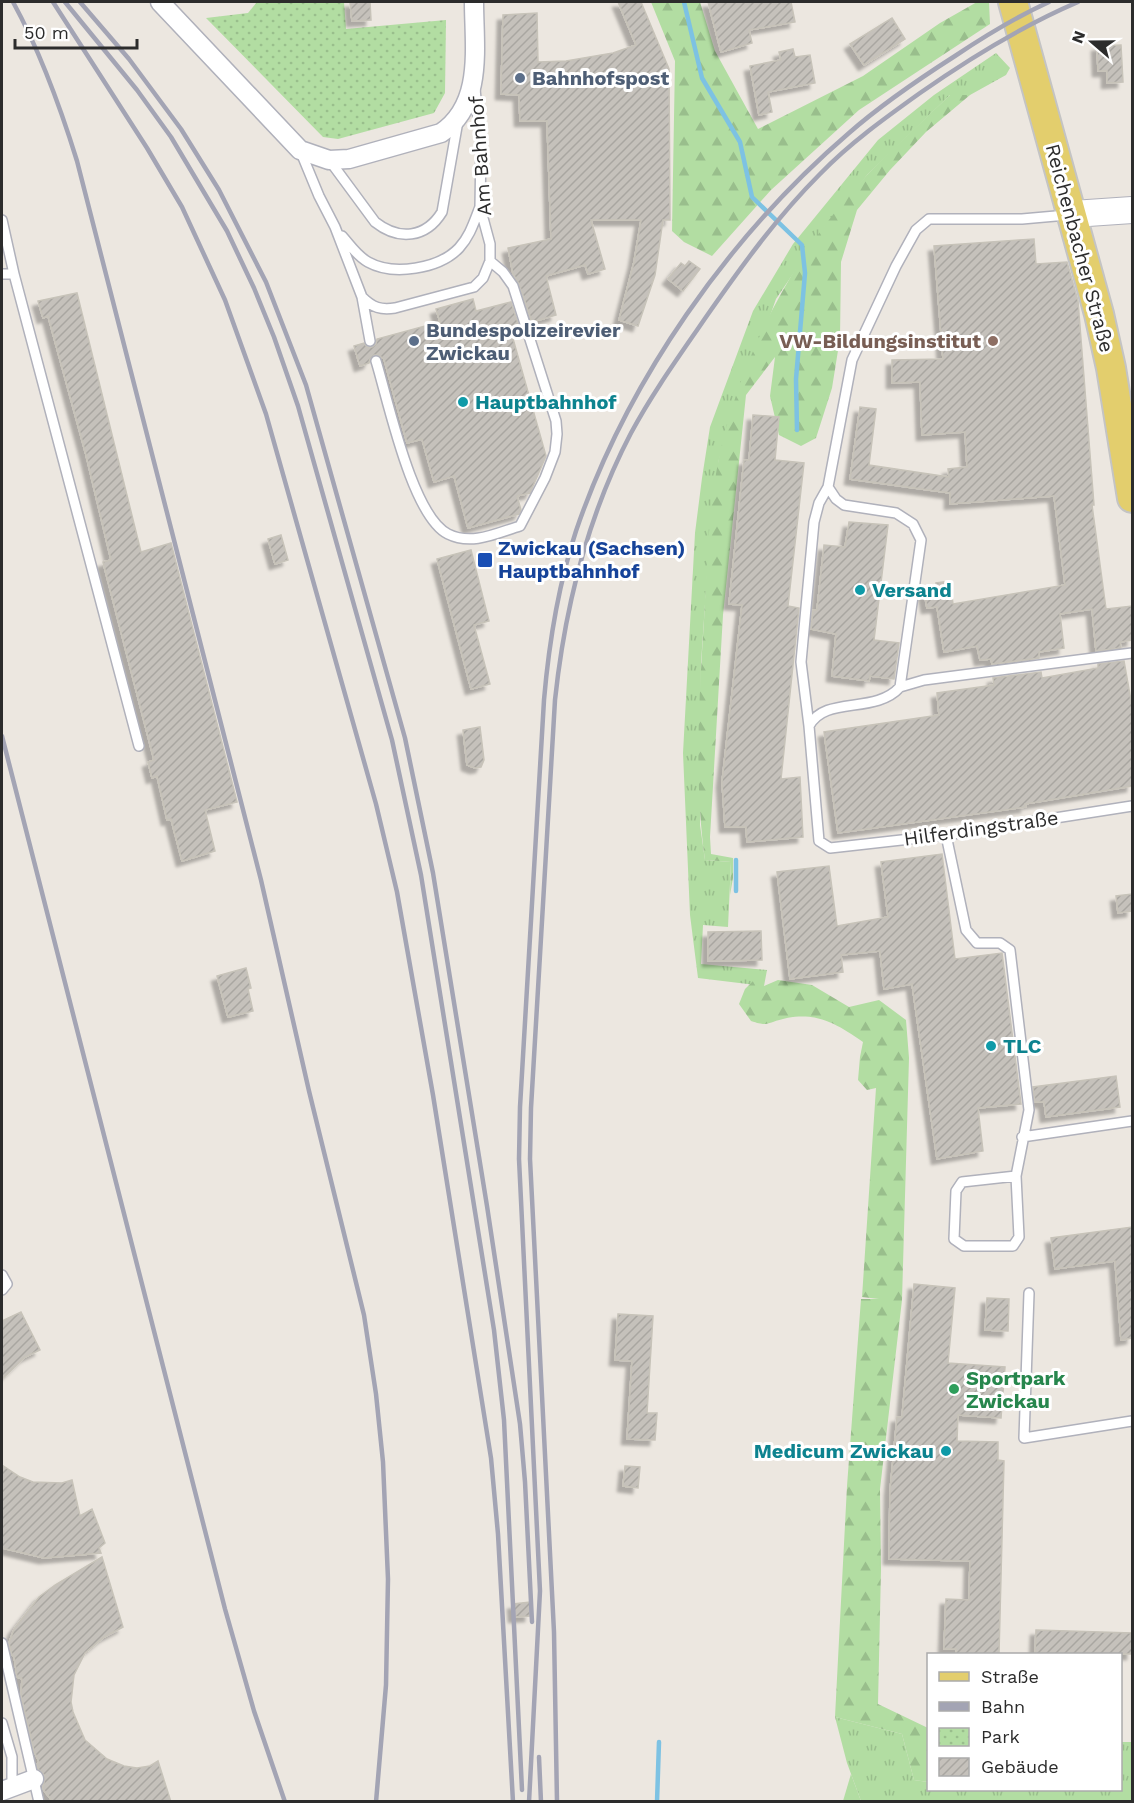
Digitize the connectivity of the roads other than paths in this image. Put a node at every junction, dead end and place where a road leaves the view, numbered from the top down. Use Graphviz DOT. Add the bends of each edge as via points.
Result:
graph roads {
  1 [pos="160,2"];
  2 [pos="474,2"];
  3 [pos="1013,2"];
  4 [pos="474,77"];
  5 [pos="459,116"];
  6 [pos="300,150"];
  7 [pos="329,160"];
  8 [pos="480,207"];
  9 [pos="1132,210"];
  10 [pos="1073,214"];
  11 [pos="2,220"];
  12 [pos="335,227"];
  13 [pos="490,261"];
  14 [pos="2,274"];
  15 [pos="14,274"];
  16 [pos="362,297"];
  17 [pos="370,341"];
  18 [pos="376,361"];
  19 [pos="828,487"];
  20 [pos="1132,498"];
  21 [pos="1132,653"];
  22 [pos="900,687"];
  23 [pos="809,726"];
  24 [pos="139,746"];
  25 [pos="1132,806"];
  26 [pos="946,835"];
  27 [pos="1132,1121"];
  28 [pos="1023,1137"];
  29 [pos="1016,1176"];
  30 [pos="2,1275"];
  31 [pos="2,1290"];
  32 [pos="1029,1293"];
  33 [pos="1132,1421"];
  34 [pos="2,1643"];
  35 [pos="2,1723"];
  36 [pos="34,1779"];
  37 [pos="7,1789"];
  38 [pos="39,1802"];
  1 -- 6 [label="street"];
  2 -- 4 [label="street, Am Bahnhof"];
  3 -- 10 [label="main road, Reichenbacher Straße"];
  4 -- 5 [label="street, Am Bahnhof"];
  4 -- 8 [label="lane, Am Bahnhof"];
  5 -- 7 [label="street, Am Bahnhof" via="441,133 349,159"];
  5 -- 7 [label="lane" via="442,212 435,223 420,232 400,234 385,230"];
  6 -- 7 [label="street, Am Bahnhof"];
  6 -- 12 [label="lane"];
  8 -- 12 [label="lane" via="471,232 459,248 414,269 389,269 368,262"];
  8 -- 13 [label="lane, Am Bahnhof" via="490,244"];
  9 -- 10 [label="main road"];
  10 -- 19 [label="lane" via="1022,219 929,219 916,230 852,360"];
  10 -- 20 [label="main road, Reichenbacher Straße" via="1111,368"];
  11 -- 15 [label="lane"];
  12 -- 16 [label="lane"];
  13 -- 16 [label="lane" via="474,287 395,309 371,306"];
  13 -- 18 [label="lane" via="513,286 556,421 555,452 520,526 485,538 468,539 449,534 435,524 419,498"];
  14 -- 15 [label="lane"];
  15 -- 24 [label="lane"];
  16 -- 17 [label="lane"];
  19 -- 22 [label="lane" via="844,505 896,513 913,525 921,540"];
  19 -- 23 [label="lane" via="813,522 801,662"];
  21 -- 22 [label="lane" via="924,680"];
  22 -- 23 [label="lane" via="882,700 814,716"];
  23 -- 26 [label="lane, Hilferdingstraße" via="819,842 830,848"];
  25 -- 26 [label="lane, Hilferdingstraße"];
  26 -- 28 [label="lane" via="966,930 977,943 1000,943 1010,950 1029,1110"];
  27 -- 28 [label="lane"];
  28 -- 29 [label="lane"];
  29 -- 29 [label="lane" via="962,1182 956,1191 954,1239 964,1246 1013,1245 1019,1237"];
  30 -- 31 [label="lane" via="7,1284"];
  32 -- 33 [label="lane" via="1024,1438"];
  34 -- 36 [label="lane"];
  35 -- 37 [label="lane" via="12,1756"];
  36 -- 37 [label="street"];
  36 -- 38 [label="lane"];
}
